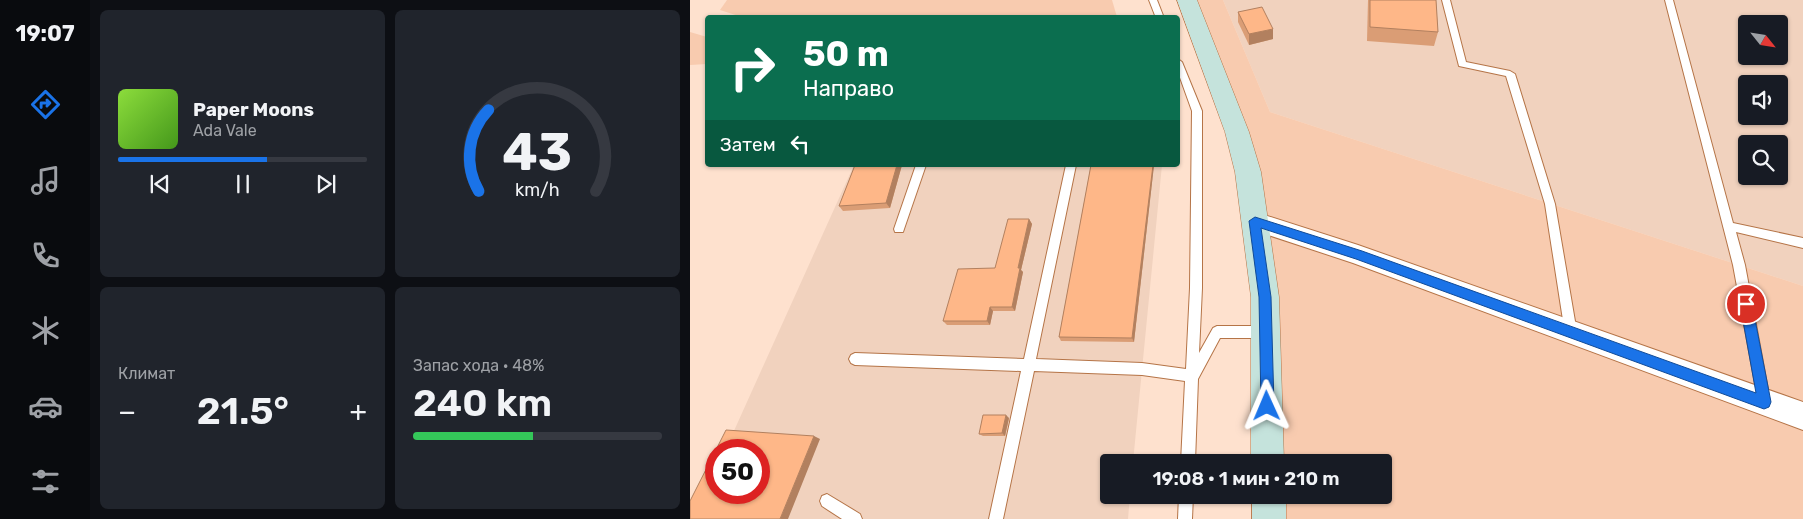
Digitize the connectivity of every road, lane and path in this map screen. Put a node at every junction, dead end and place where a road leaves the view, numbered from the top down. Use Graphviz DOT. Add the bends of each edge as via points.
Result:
graph roads {
  1 [pos="1153,0"];
  2 [pos="1187,0"];
  3 [pos="1446,0"];
  4 [pos="1669,0"];
  5 [pos="1159,15"];
  6 [pos="1180,67"];
  7 [pos="920,167"];
  8 [pos="1072,167"];
  9 [pos="1255,221"];
  10 [pos="1728,226"];
  11 [pos="899,229"];
  12 [pos="1803,243"];
  13 [pos="1266,332"];
  14 [pos="1571,334"];
  15 [pos="855,359"];
  16 [pos="1030,367"];
  17 [pos="1193,376"];
  18 [pos="1764,402"];
  19 [pos="1803,416"];
  20 [pos="1188,454"];
  21 [pos="1268,454"];
  22 [pos="827,501"];
  23 [pos="1186,504"];
  24 [pos="1269,504"];
  25 [pos="855,519"];
  26 [pos="996,519"];
  27 [pos="1185,519"];
  28 [pos="1269,519"];
  1 -- 5 [label="lane"];
  2 -- 9 [label="main road" via="1237,132 1248,172"];
  3 -- 14 [label="lane" via="1462,64 1510,74 1550,204"];
  4 -- 10 [label="lane"];
  6 -- 17 [label="lane" via="1197,111"];
  7 -- 11 [label="lane"];
  8 -- 16 [label="lane"];
  9 -- 13 [label="main road"];
  9 -- 14 [label="street" via="1358,255"];
  10 -- 12 [label="lane"];
  10 -- 18 [label="lane" via="1739,265"];
  13 -- 17 [label="lane" via="1217,332"];
  13 -- 21 [label="main road"];
  14 -- 18 [label="street"];
  15 -- 16 [label="lane"];
  16 -- 17 [label="lane" via="1142,369"];
  16 -- 26 [label="lane"];
  17 -- 20 [label="lane"];
  18 -- 19 [label="street"];
  22 -- 25 [label="lane"];
  23 -- 27 [label="lane"];
  24 -- 28 [label="main road"];
}
